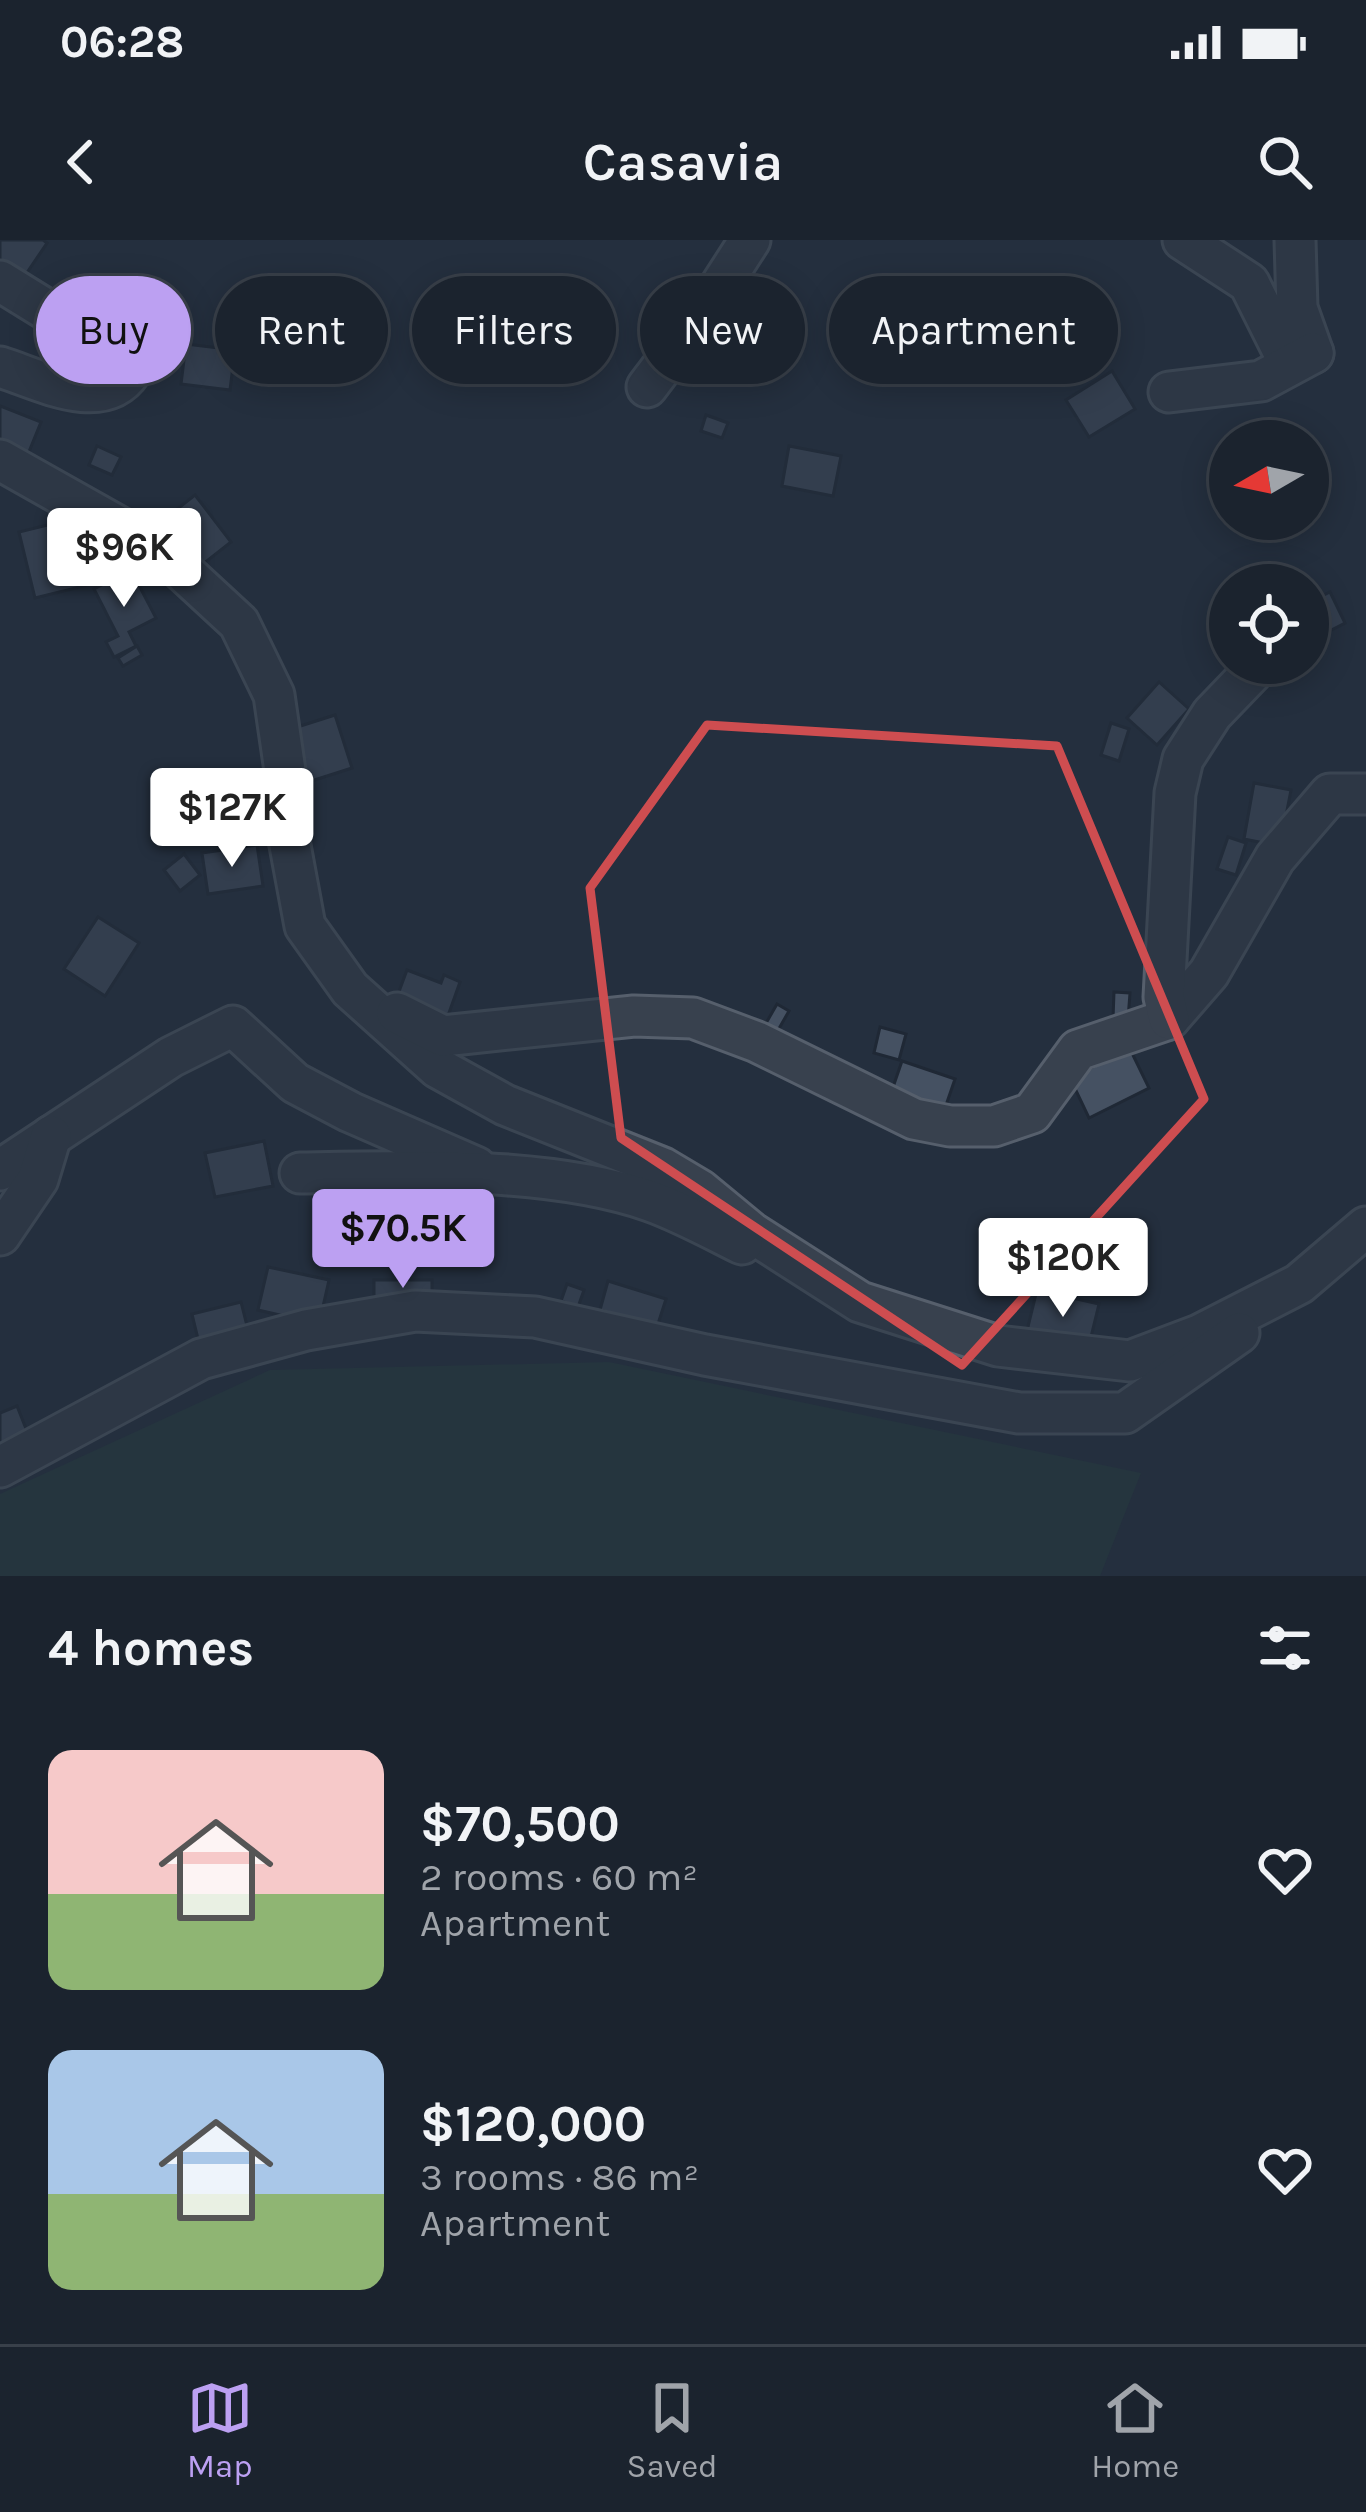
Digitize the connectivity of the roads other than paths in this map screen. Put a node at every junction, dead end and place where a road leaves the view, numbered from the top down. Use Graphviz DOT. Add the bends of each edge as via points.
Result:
graph roads {
  1 [pos="750,240"];
  2 [pos="1183,240"];
  3 [pos="1294,240"];
  4 [pos="0,281"];
  5 [pos="1313,353"];
  6 [pos="0,367"];
  7 [pos="647,386"];
  8 [pos="1169,392"];
  9 [pos="0,460"];
  10 [pos="1241,684"];
  11 [pos="1366,794"];
  12 [pos="350,989"];
  13 [pos="1169,1018"];
  14 [pos="51,1136"];
  15 [pos="0,1170"];
  16 [pos="300,1173"];
  17 [pos="497,1177"];
  18 [pos="1366,1227"];
  19 [pos="0,1234"];
  20 [pos="1299,1284"];
  21 [pos="860,1302"];
  22 [pos="0,1467"];
  1 -- 7 [label="street"];
  2 -- 5 [label="street" via="1249,283 1281,347"];
  3 -- 5 [label="street" via="1298,308"];
  4 -- 6 [label="street" via="115,352 131,371 122,384 92,395"];
  5 -- 8 [label="street" via="1261,381"];
  9 -- 12 [label="street" via="160,550 239,623 274,695 305,926"];
  10 -- 13 [label="street" via="1183,759 1175,793"];
  11 -- 13 [label="street" via="1330,794 1275,858 1209,974"];
  12 -- 13 [label="street" via="443,1036 634,1016 693,1018 914,1119 950,1126 994,1126 1032,1113 1078,1050"];
  12 -- 21 [label="street" via="438,1068 505,1105 663,1168"];
  14 -- 15 [label="street"];
  14 -- 17 [label="street" via="232,1026 295,1083"];
  14 -- 19 [label="street" via="38,1179"];
  16 -- 17 [label="street"];
  17 -- 21 [label="street" via="649,1200"];
  18 -- 20 [label="street"];
  20 -- 21 [label="street" via="1130,1360 998,1346"];
  20 -- 22 [label="street" via="1125,1413 1019,1413 535,1317 415,1311 201,1359"];
}
